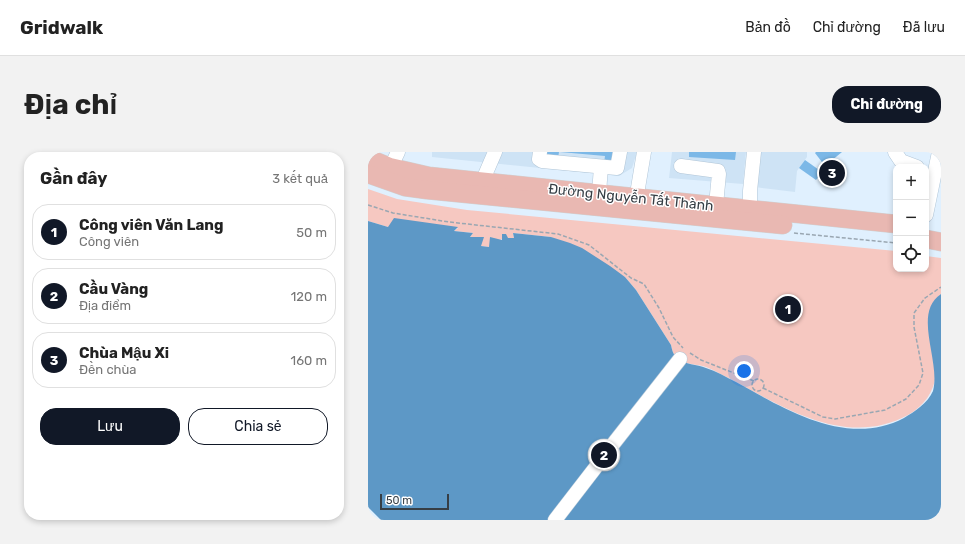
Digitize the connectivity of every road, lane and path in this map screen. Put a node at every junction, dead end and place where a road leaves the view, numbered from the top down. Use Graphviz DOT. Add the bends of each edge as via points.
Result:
graph roads {
  1 [pos="495,152"];
  2 [pos="540,152"];
  3 [pos="620,152"];
  4 [pos="644,152"];
  5 [pos="754,152"];
  6 [pos="895,152"];
  7 [pos="939,152"];
  8 [pos="368,158"];
  9 [pos="909,164"];
  10 [pos="681,166"];
  11 [pos="391,167"];
  12 [pos="601,167"];
  13 [pos="930,172"];
  14 [pos="368,174"];
  15 [pos="482,182"];
  16 [pos="599,193"];
  17 [pos="927,200"];
  18 [pos="636,204"];
  19 [pos="368,205"];
  20 [pos="716,205"];
  21 [pos="750,209"];
  22 [pos="893,224"];
  23 [pos="929,228"];
  24 [pos="941,230"];
  25 [pos="893,236"];
  26 [pos="929,240"];
  27 [pos="941,242"];
  28 [pos="941,287"];
  29 [pos="680,359"];
  30 [pos="754,381"];
  31 [pos="763,388"];
  32 [pos="555,520"];
  1 -- 15 [label="street"];
  2 -- 12 [label="street" via="539,159 542,161"];
  3 -- 12 [label="street" via="617,168"];
  4 -- 18 [label="street"];
  5 -- 21 [label="street"];
  6 -- 9 [label="street" via="901,161"];
  7 -- 13 [label="street"];
  8 -- 11 [label="main road, Đường Nguyễn Tất Thành"];
  10 -- 20 [label="street" via="718,171"];
  11 -- 14 [label="main road, Đường Nguyễn Tất Thành"];
  11 -- 15 [label="main road, Đường Nguyễn Tất Thành" via="429,176"];
  11 -- 18 [label="main road, Đường Nguyễn Tất Thành" via="427,190"];
  12 -- 16 [label="street"];
  13 -- 17 [label="street"];
  15 -- 16 [label="main road, Đường Nguyễn Tất Thành"];
  16 -- 18 [label="main road, Đường Nguyễn Tất Thành"];
  18 -- 20 [label="main road, Đường Nguyễn Tất Thành"];
  18 -- 25 [label="main road, Đường Nguyễn Tất Thành"];
  19 -- 30 [label="path" via="393,213 450,222 558,234 589,245 631,278 644,284 673,337 686,350 702,360"];
  20 -- 21 [label="main road, Đường Nguyễn Tất Thành"];
  21 -- 22 [label="main road, Đường Nguyễn Tất Thành"];
  23 -- 24 [label="main road"];
  26 -- 27 [label="main road"];
  28 -- 31 [label="path" via="918,305 913,321 923,366 922,380 913,393 896,404 875,412 835,419 823,417"];
  29 -- 32 [label="street" via="610,448 604,446 596,451 595,457 599,463"];
  30 -- 31 [label="path" via="762,381"];
  30 -- 31 [label="path" via="754,390"];
}
